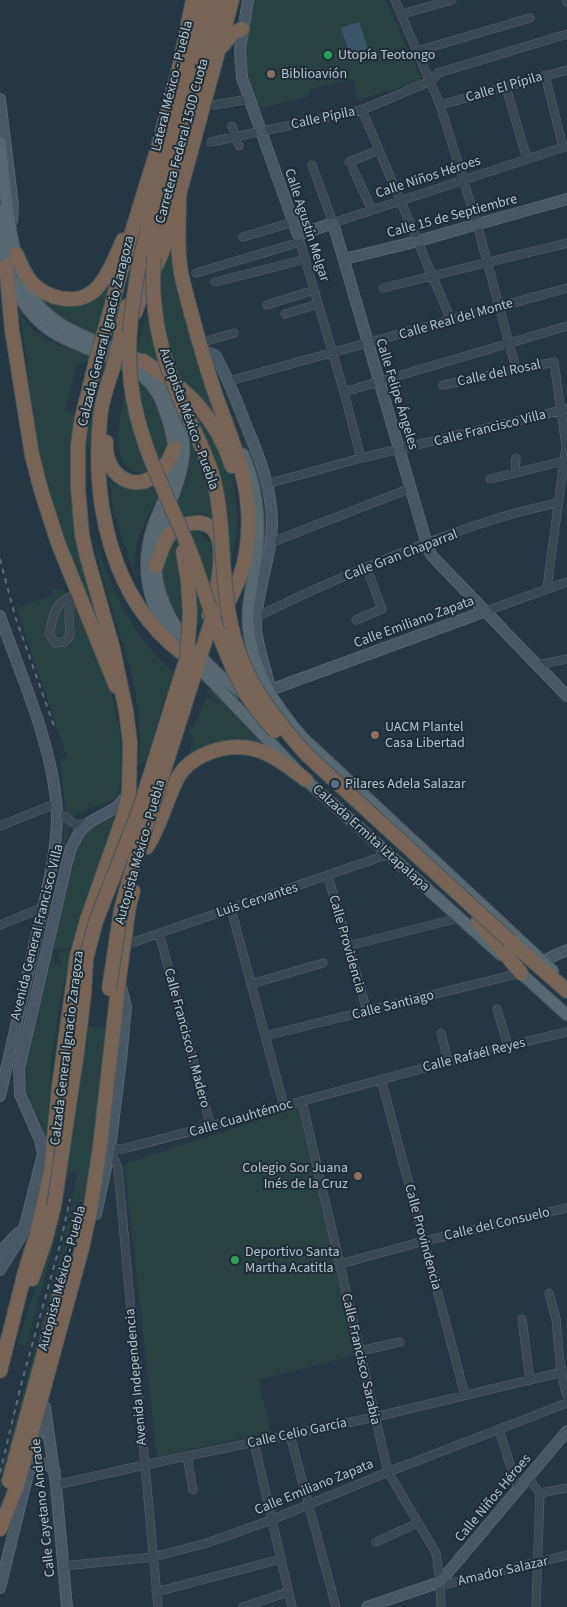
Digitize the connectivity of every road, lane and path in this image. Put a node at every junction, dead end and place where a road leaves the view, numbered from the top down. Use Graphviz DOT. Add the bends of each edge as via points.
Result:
graph roads {
  1 [pos="193,0"];
  2 [pos="205,0"];
  3 [pos="219,0"];
  4 [pos="232,0"];
  5 [pos="248,0"];
  6 [pos="395,0"];
  7 [pos="452,0"];
  8 [pos="402,14"];
  9 [pos="530,18"];
  10 [pos="242,29"];
  11 [pos="567,34"];
  12 [pos="220,48"];
  13 [pos="417,51"];
  14 [pos="567,70"];
  15 [pos="545,75"];
  16 [pos="431,81"];
  17 [pos="506,87"];
  18 [pos="0,99"];
  19 [pos="249,99"];
  20 [pos="214,105"];
  21 [pos="440,105"];
  22 [pos="362,110"];
  23 [pos="232,126"];
  24 [pos="260,132"];
  25 [pos="234,136"];
  26 [pos="0,142"];
  27 [pos="210,142"];
  28 [pos="239,146"];
  29 [pos="565,146"];
  30 [pos="379,150"];
  31 [pos="528,159"];
  32 [pos="312,166"];
  33 [pos="156,173"];
  34 [pos="462,179"];
  35 [pos="179,196"];
  36 [pos="141,198"];
  37 [pos="567,199"];
  38 [pos="401,200"];
  39 [pos="4,208"];
  40 [pos="372,210"];
  41 [pos="293,222"];
  42 [pos="333,223"];
  43 [pos="477,224"];
  44 [pos="4,226"];
  45 [pos="243,237"];
  46 [pos="299,238"];
  47 [pos="418,241"];
  48 [pos="567,243"];
  49 [pos="16,254"];
  50 [pos="154,258"];
  51 [pos="306,259"];
  52 [pos="344,259"];
  53 [pos="488,263"];
  54 [pos="6,266"];
  55 [pos="196,273"];
  56 [pos="433,276"];
  57 [pos="215,282"];
  58 [pos="383,288"];
  59 [pos="567,288"];
  60 [pos="314,290"];
  61 [pos="318,304"];
  62 [pos="267,305"];
  63 [pos="499,307"];
  64 [pos="285,314"];
  65 [pos="451,320"];
  66 [pos="567,326"];
  67 [pos="234,333"];
  68 [pos="125,342"];
  69 [pos="509,342"];
  70 [pos="367,344"];
  71 [pos="201,347"];
  72 [pos="332,352"];
  73 [pos="143,361"];
  74 [pos="516,369"];
  75 [pos="115,373"];
  76 [pos="229,380"];
  77 [pos="379,381"];
  78 [pos="443,385"];
  79 [pos="344,392"];
  80 [pos="564,410"];
  81 [pos="100,417"];
  82 [pos="231,436"];
  83 [pos="174,448"];
  84 [pos="399,450"];
  85 [pos="361,458"];
  86 [pos="516,458"];
  87 [pos="564,461"];
  88 [pos="514,474"];
  89 [pos="490,479"];
  90 [pos="267,484"];
  91 [pos="411,488"];
  92 [pos="564,492"];
  93 [pos="559,502"];
  94 [pos="80,512"];
  95 [pos="177,520"];
  96 [pos="270,543"];
  97 [pos="426,544"];
  98 [pos="222,546"];
  99 [pos="156,566"];
  100 [pos="366,567"];
  101 [pos="257,581"];
  102 [pos="567,582"];
  103 [pos="547,588"];
  104 [pos="76,594"];
  105 [pos="486,611"];
  106 [pos="0,616"];
  107 [pos="252,619"];
  108 [pos="356,620"];
  109 [pos="185,650"];
  110 [pos="567,659"];
  111 [pos="538,665"];
  112 [pos="214,676"];
  113 [pos="269,690"];
  114 [pos="567,696"];
  115 [pos="126,710"];
  116 [pos="303,738"];
  117 [pos="323,756"];
  118 [pos="150,768"];
  119 [pos="130,776"];
  120 [pos="303,776"];
  121 [pos="129,793"];
  122 [pos="57,803"];
  123 [pos="57,815"];
  124 [pos="150,820"];
  125 [pos="90,822"];
  126 [pos="0,826"];
  127 [pos="147,847"];
  128 [pos="110,854"];
  129 [pos="389,854"];
  130 [pos="328,876"];
  131 [pos="44,907"];
  132 [pos="230,909"];
  133 [pos="459,918"];
  134 [pos="0,925"];
  135 [pos="159,933"];
  136 [pos="124,945"];
  137 [pos="348,946"];
  138 [pos="567,950"];
  139 [pos="543,961"];
  140 [pos="323,963"];
  141 [pos="521,973"];
  142 [pos="251,984"];
  143 [pos="567,986"];
  144 [pos="567,992"];
  145 [pos="497,1009"];
  146 [pos="367,1011"];
  147 [pos="567,1015"];
  148 [pos="567,1032"];
  149 [pos="440,1033"];
  150 [pos="265,1036"];
  151 [pos="508,1046"];
  152 [pos="448,1061"];
  153 [pos="381,1079"];
  154 [pos="0,1096"];
  155 [pos="302,1101"];
  156 [pos="284,1106"];
  157 [pos="210,1127"];
  158 [pos="105,1148"];
  159 [pos="45,1170"];
  160 [pos="567,1208"];
  161 [pos="25,1225"];
  162 [pos="424,1241"];
  163 [pos="0,1252"];
  164 [pos="340,1264"];
  165 [pos="0,1270"];
  166 [pos="548,1293"];
  167 [pos="522,1319"];
  168 [pos="10,1332"];
  169 [pos="567,1341"];
  170 [pos="400,1342"];
  171 [pos="558,1343"];
  172 [pos="360,1351"];
  173 [pos="0,1371"];
  174 [pos="564,1372"];
  175 [pos="530,1380"];
  176 [pos="45,1385"];
  177 [pos="466,1396"];
  178 [pos="567,1396"];
  179 [pos="567,1403"];
  180 [pos="45,1407"];
  181 [pos="375,1417"];
  182 [pos="500,1429"];
  183 [pos="567,1432"];
  184 [pos="290,1434"];
  185 [pos="254,1442"];
  186 [pos="187,1456"];
  187 [pos="144,1465"];
  188 [pos="31,1469"];
  189 [pos="55,1472"];
  190 [pos="388,1472"];
  191 [pos="528,1478"];
  192 [pos="56,1485"];
  193 [pos="567,1488"];
  194 [pos="192,1490"];
  195 [pos="518,1490"];
  196 [pos="540,1493"];
  197 [pos="309,1505"];
  198 [pos="0,1513"];
  199 [pos="271,1520"];
  200 [pos="418,1523"];
  201 [pos="0,1528"];
  202 [pos="376,1542"];
  203 [pos="567,1556"];
  204 [pos="153,1557"];
  205 [pos="280,1560"];
  206 [pos="537,1563"];
  207 [pos="64,1566"];
  208 [pos="440,1582"];
  209 [pos="0,1588"];
  210 [pos="156,1592"];
  211 [pos="288,1592"];
  212 [pos="67,1607"];
  213 [pos="158,1607"];
  214 [pos="243,1607"];
  215 [pos="292,1607"];
  216 [pos="336,1607"];
  217 [pos="368,1607"];
  218 [pos="441,1607"];
  219 [pos="536,1607"];
  1 -- 33 [label="highway, Lateral México - Puebla"];
  2 -- 33 [label="highway"];
  3 -- 50 [label="highway, Carretera Federal 150D Cuota" via="160,221"];
  4 -- 12 [label="highway"];
  5 -- 10 [label="street, Calle Agustín Melgar"];
  6 -- 8 [label="street"];
  7 -- 8 [label="street"];
  8 -- 13 [label="street"];
  9 -- 13 [label="street"];
  10 -- 12 [label="highway" via="233,33"];
  10 -- 19 [label="street, Calle Agustín Melgar" via="240,64"];
  11 -- 16 [label="street, Calle Pípila" via="438,73"];
  12 -- 35 [label="highway"];
  13 -- 16 [label="street"];
  14 -- 15 [label="street, Calle El Pípila"];
  15 -- 17 [label="street, Calle El Pípila"];
  15 -- 29 [label="street"];
  16 -- 21 [label="street"];
  16 -- 22 [label="street, Calle Pípila"];
  17 -- 21 [label="street, Calle El Pípila"];
  17 -- 31 [label="street"];
  18 -- 44 [label="street" via="13,205"];
  19 -- 20 [label="street"];
  19 -- 24 [label="street, Calle Agustín Melgar"];
  21 -- 34 [label="street"];
  22 -- 24 [label="street, Calle Pípila"];
  22 -- 30 [label="street"];
  23 -- 25 [label="street"];
  24 -- 25 [label="street, Calle Pípila"];
  24 -- 41 [label="street, Calle Agustín Melgar"];
  25 -- 27 [label="street, Calle Pípila"];
  25 -- 28 [label="street"];
  26 -- 39 [label="main road"];
  29 -- 31 [label="street, Calle Niños Héroes"];
  30 -- 38 [label="street"];
  30 -- 40 [label="street" via="351,165"];
  31 -- 34 [label="street, Calle Niños Héroes"];
  32 -- 42 [label="street, Calle Felipe Ángeles"];
  33 -- 36 [label="highway, Calzada General Ignacio Zaragoza"];
  33 -- 68 [label="highway, bridge"];
  33 -- 68 [label="highway" via="147,201"];
  34 -- 38 [label="street, Calle Niños Héroes"];
  34 -- 43 [label="street"];
  35 -- 68 [label="highway" via="163,254 138,301"];
  35 -- 71 [label="highway, Calzada Ermita Iztapalapa" via="179,258"];
  36 -- 49 [label="highway" via="108,272 91,294 68,299 43,292 33,284"];
  36 -- 94 [label="highway, Calzada General Ignacio Zaragoza, bridge" via="81,422 77,474"];
  37 -- 43 [label="street, Calle 15 de Septiembre"];
  38 -- 40 [label="street, Calle Niños Héroes"];
  38 -- 47 [label="street"];
  39 -- 44 [label="main road"];
  40 -- 42 [label="street, Calle Niños Héroes"];
  41 -- 45 [label="street"];
  41 -- 46 [label="street, Calle Agustín Melgar"];
  42 -- 46 [label="street, Calle Niños Héroes"];
  42 -- 52 [label="street, Calle Felipe Ángeles"];
  43 -- 47 [label="street, Calle 15 de Septiembre"];
  43 -- 53 [label="street"];
  44 -- 49 [label="main road"];
  44 -- 54 [label="main road"];
  46 -- 51 [label="street, Calle Agustín Melgar"];
  46 -- 55 [label="street"];
  47 -- 52 [label="street, Calle 15 de Septiembre"];
  47 -- 56 [label="street"];
  48 -- 53 [label="street"];
  49 -- 73 [label="main road" via="30,295 49,316 66,328"];
  50 -- 98 [label="highway, Autopista México - Puebla, bridge" via="154,299 159,336 176,390 213,476 220,507"];
  51 -- 57 [label="street"];
  51 -- 60 [label="street, Calle Agustín Melgar"];
  52 -- 70 [label="street, Calle Felipe Ángeles"];
  53 -- 56 [label="street"];
  53 -- 63 [label="street"];
  54 -- 83 [label="main road" via="20,297 42,325 60,337 124,363 143,376 161,400"];
  54 -- 104 [label="highway" via="12,330 32,455"];
  56 -- 58 [label="street"];
  56 -- 65 [label="street"];
  59 -- 63 [label="street, Calle Real del Monte"];
  60 -- 61 [label="street, Calle Agustín Melgar"];
  60 -- 62 [label="street"];
  61 -- 64 [label="street"];
  61 -- 72 [label="street, Calle Agustín Melgar"];
  63 -- 65 [label="street, Calle Real del Monte"];
  63 -- 69 [label="street"];
  65 -- 70 [label="street, Calle Real del Monte"];
  66 -- 69 [label="street"];
  67 -- 71 [label="street"];
  68 -- 75 [label="highway"];
  68 -- 95 [label="highway, bridge" via="140,430"];
  69 -- 74 [label="street"];
  69 -- 77 [label="street"];
  70 -- 72 [label="street, Calle Real del Monte"];
  70 -- 77 [label="street, Calle Felipe Ángeles"];
  71 -- 76 [label="street, Calzada Ermita Iztapalapa" via="215,356"];
  71 -- 82 [label="highway, Calzada Ermita Iztapalapa"];
  72 -- 76 [label="street, Calle Real del Monte"];
  72 -- 79 [label="street, Calle Agustín Melgar"];
  73 -- 99 [label="main road" via="172,402 183,434 184,448 184,463 158,544"];
  73 -- 124 [label="highway" via="182,388 206,416 228,454 241,508 237,557 184,684"];
  74 -- 78 [label="street, Calle del Rosal"];
  74 -- 80 [label="street, Calle del Rosal" via="554,362"];
  75 -- 81 [label="highway"];
  75 -- 83 [label="highway" via="106,434 106,458 110,467 124,480 146,480 165,467"];
  76 -- 90 [label="street, Calzada Ermita Iztapalapa"];
  77 -- 79 [label="street"];
  77 -- 84 [label="street, Calle Felipe Ángeles"];
  79 -- 85 [label="street, Calle Agustín Melgar"];
  80 -- 84 [label="street, Calle Francisco Villa"];
  80 -- 87 [label="street"];
  81 -- 94 [label="highway" via="85,476"];
  81 -- 109 [label="highway" via="98,482 111,548 150,624 164,638"];
  82 -- 101 [label="main road, Calzada Ermita Iztapalapa" via="243,456 257,500"];
  82 -- 124 [label="highway" via="247,492 249,533 246,554 242,572 190,681"];
  83 -- 109 [label="main road" via="173,470 148,544 146,576 154,608 163,626"];
  84 -- 85 [label="street, Calle Francisco Villa"];
  84 -- 91 [label="street, Calle Felipe Ángeles"];
  85 -- 90 [label="street, Calle Francisco Villa"];
  86 -- 88 [label="street"];
  87 -- 88 [label="street"];
  87 -- 92 [label="street"];
  88 -- 89 [label="street"];
  90 -- 96 [label="street, Calzada Ermita Iztapalapa" via="272,522"];
  91 -- 96 [label="street"];
  91 -- 97 [label="street, Calle Felipe Ángeles"];
  92 -- 93 [label="street"];
  93 -- 97 [label="street, Calle Gran Chaparral" via="496,519"];
  93 -- 103 [label="street"];
  94 -- 115 [label="highway, Calzada General Ignacio Zaragoza" via="86,557 113,650"];
  95 -- 109 [label="highway, bridge" via="189,594 190,632"];
  95 -- 141 [label="highway, bridge" via="230,660 258,711 304,762 478,921"];
  96 -- 101 [label="street, Calzada Ermita Iztapalapa"];
  97 -- 100 [label="street, Calle Gran Chaparral"];
  97 -- 105 [label="street, Calle Felipe Ángeles" via="433,557"];
  98 -- 144 [label="highway, bridge" via="233,637 247,675 263,701 307,755"];
  98 -- 198 [label="highway, Autopista México - Puebla, bridge" via="212,621 121,910 90,1150 74,1245"];
  99 -- 109 [label="main road" via="162,600"];
  99 -- 118 [label="highway" via="165,542 179,527 201,524 217,534 220,551 214,598"];
  100 -- 107 [label="street, Calle Gran Chaparral"];
  100 -- 108 [label="street" via="382,609"];
  101 -- 107 [label="main road, Calzada Ermita Iztapalapa"];
  102 -- 103 [label="street, Calle Emiliano Zapata"];
  103 -- 105 [label="street, Calle Emiliano Zapata"];
  104 -- 104 [label="street" via="57,608 49,634 55,643 64,642 70,636 69,612"];
  104 -- 115 [label="highway"];
  105 -- 111 [label="street"];
  105 -- 113 [label="street, Calle Emiliano Zapata"];
  106 -- 122 [label="street" via="41,732"];
  107 -- 113 [label="main road, Calzada Ermita Iztapalapa" via="250,640 254,659"];
  109 -- 112 [label="main road, Calzada Ermita Iztapalapa, bridge"];
  109 -- 168 [label="highway, Autopista México - Puebla, bridge" via="140,808 93,930 86,959 54,1206 45,1242"];
  110 -- 111 [label="street"];
  111 -- 114 [label="street"];
  112 -- 116 [label="main road"];
  112 -- 120 [label="main road, Calzada Ermita Iztapalapa"];
  113 -- 116 [label="main road, Calzada Ermita Iztapalapa" via="285,718"];
  115 -- 119 [label="highway, Calzada General Ignacio Zaragoza"];
  116 -- 117 [label="main road, Calzada Ermita Iztapalapa"];
  117 -- 120 [label="main road" via="307,752 301,754 297,763"];
  117 -- 139 [label="main road, Calzada Ermita Iztapalapa"];
  118 -- 119 [label="highway"];
  118 -- 128 [label="highway" via="124,837"];
  119 -- 121 [label="highway, Calzada General Ignacio Zaragoza"];
  120 -- 127 [label="highway" via="271,754 257,749 226,748 203,755 190,763 179,777"];
  120 -- 129 [label="main road, Calzada Ermita Iztapalapa"];
  121 -- 125 [label="street, Avenida General Francisco Villa" via="117,807"];
  121 -- 128 [label="highway, Calzada General Ignacio Zaragoza"];
  122 -- 123 [label="street"];
  122 -- 126 [label="street"];
  123 -- 125 [label="street" via="78,825"];
  123 -- 131 [label="street"];
  124 -- 127 [label="highway"];
  125 -- 159 [label="street, Avenida General Francisco Villa" via="80,831 71,848 19,1069 20,1094 42,1149"];
  127 -- 136 [label="highway" via="129,906"];
  128 -- 159 [label="highway, Calzada General Ignacio Zaragoza" via="77,956"];
  129 -- 130 [label="street, Luis Cervantes"];
  129 -- 133 [label="main road, Calzada Ermita Iztapalapa"];
  130 -- 132 [label="street, Luis Cervantes"];
  130 -- 137 [label="street, Calle Providencia"];
  131 -- 134 [label="street"];
  131 -- 154 [label="street"];
  132 -- 135 [label="street, Luis Cervantes"];
  132 -- 142 [label="street"];
  133 -- 137 [label="street"];
  133 -- 141 [label="main road, Calzada Ermita Iztapalapa"];
  135 -- 136 [label="street, Luis Cervantes"];
  135 -- 157 [label="street, Calle Francisco I. Madero"];
  136 -- 158 [label="highway"];
  137 -- 146 [label="street, Calle Providencia"];
  138 -- 139 [label="street"];
  139 -- 143 [label="main road, Calzada Ermita Iztapalapa"];
  140 -- 142 [label="street"];
  141 -- 146 [label="street, Calle Santiago"];
  141 -- 147 [label="main road, Calzada Ermita Iztapalapa"];
  142 -- 150 [label="street"];
  145 -- 151 [label="street"];
  146 -- 150 [label="street, Calle Santiago"];
  148 -- 151 [label="street, Calle Rafaél Reyes"];
  149 -- 152 [label="street"];
  150 -- 156 [label="street"];
  151 -- 152 [label="street, Calle Rafaél Reyes"];
  152 -- 153 [label="street, Calle Rafaél Reyes"];
  153 -- 155 [label="street, Calle Cuauhtémoc"];
  153 -- 162 [label="street, Calle Provindencia"];
  155 -- 156 [label="street, Calle Cuauhtémoc"];
  155 -- 164 [label="street, Calle Francisco Sarabia"];
  156 -- 157 [label="street, Calle Cuauhtémoc"];
  157 -- 158 [label="street, Calle Cuauhtémoc" via="122,1149"];
  158 -- 176 [label="highway"];
  158 -- 180 [label="street" via="86,1257"];
  158 -- 187 [label="street, Avenida Independencia" via="118,1168"];
  159 -- 161 [label="street, Avenida General Francisco Villa"];
  159 -- 168 [label="highway, Calzada General Ignacio Zaragoza" via="37,1233"];
  160 -- 162 [label="street, Calle del Consuelo"];
  161 -- 163 [label="street"];
  161 -- 165 [label="street, Avenida General Francisco Villa"];
  162 -- 164 [label="street, Calle del Consuelo"];
  162 -- 177 [label="street, Calle Provindencia"];
  164 -- 172 [label="street, Calle Francisco Sarabia"];
  166 -- 171 [label="street" via="556,1319"];
  167 -- 175 [label="street"];
  168 -- 173 [label="highway, Calzada General Ignacio Zaragoza"];
  169 -- 171 [label="street"];
  170 -- 172 [label="street"];
  171 -- 174 [label="street"];
  172 -- 181 [label="street, Calle Francisco Sarabia"];
  174 -- 175 [label="street, Calle Celio García"];
  174 -- 178 [label="street"];
  175 -- 177 [label="street, Calle Celio García"];
  176 -- 180 [label="highway"];
  176 -- 201 [label="highway" via="17,1486"];
  177 -- 181 [label="street, Calle Celio García"];
  179 -- 182 [label="street, Calle Emiliano Zapata"];
  180 -- 188 [label="street"];
  180 -- 189 [label="street, Calle Cayetano Andrade"];
  181 -- 184 [label="street, Calle Celio García"];
  181 -- 190 [label="street, Calle Francisco Sarabia"];
  182 -- 190 [label="street, Calle Emiliano Zapata"];
  182 -- 195 [label="street"];
  183 -- 191 [label="street, Calle Niños Héroes"];
  184 -- 185 [label="street, Calle Celio García"];
  184 -- 197 [label="street"];
  185 -- 186 [label="street, Calle Celio García"];
  185 -- 199 [label="street"];
  186 -- 187 [label="street, Calle Celio García"];
  186 -- 194 [label="street"];
  187 -- 192 [label="street, Calle Celio García"];
  187 -- 204 [label="street, Avenida Independencia"];
  188 -- 189 [label="street" via="44,1464"];
  188 -- 209 [label="street"];
  189 -- 192 [label="street, Calle Cayetano Andrade"];
  190 -- 197 [label="street, Calle Emiliano Zapata"];
  190 -- 200 [label="street, Calle Francisco Sarabia"];
  191 -- 195 [label="street, Calle Niños Héroes"];
  191 -- 196 [label="street"];
  192 -- 207 [label="street, Calle Cayetano Andrade"];
  193 -- 196 [label="street"];
  195 -- 208 [label="street, Calle Niños Héroes"];
  196 -- 206 [label="street"];
  197 -- 199 [label="street, Calle Emiliano Zapata"];
  197 -- 216 [label="street"];
  199 -- 204 [label="street, Calle Emiliano Zapata" via="207,1543"];
  199 -- 205 [label="street"];
  200 -- 202 [label="street"];
  200 -- 208 [label="street, Calle Francisco Sarabia" via="436,1553"];
  203 -- 206 [label="street, Amador Salazar"];
  204 -- 207 [label="street, Calle Emiliano Zapata"];
  204 -- 210 [label="street, Avenida Independencia"];
  205 -- 210 [label="street"];
  205 -- 211 [label="street"];
  206 -- 208 [label="street, Amador Salazar" via="448,1584"];
  206 -- 219 [label="street"];
  207 -- 212 [label="street, Calle Cayetano Andrade"];
  208 -- 217 [label="street"];
  208 -- 218 [label="street, Calle Francisco Sarabia"];
  210 -- 213 [label="street, Avenida Independencia"];
  211 -- 214 [label="street"];
  211 -- 215 [label="street"];
}
